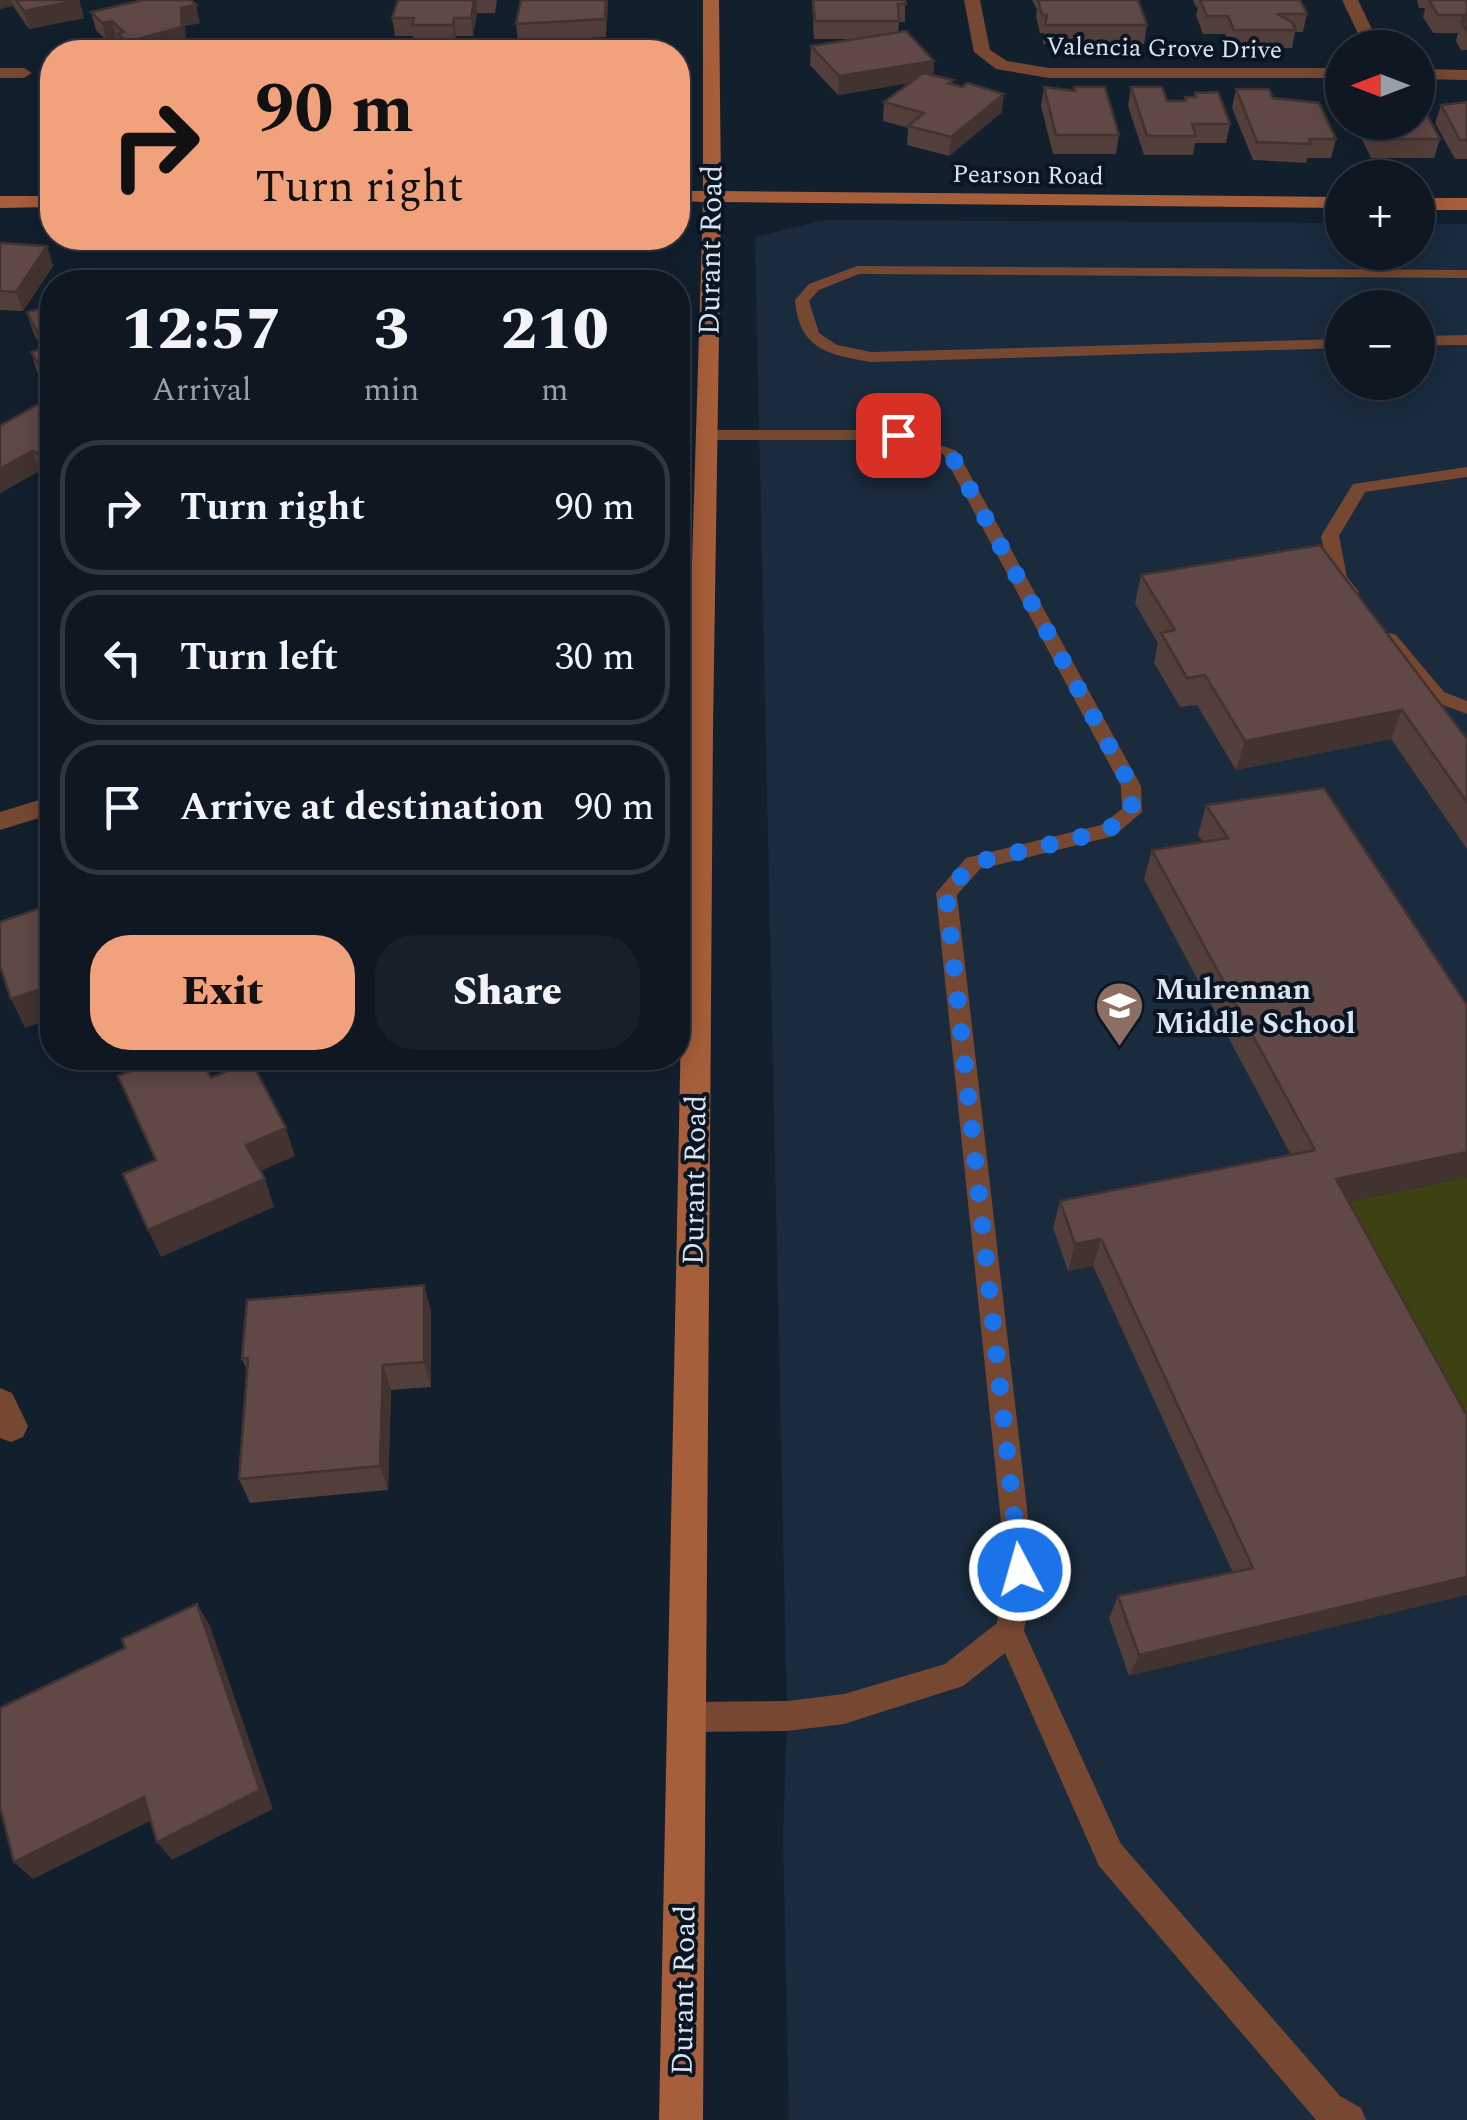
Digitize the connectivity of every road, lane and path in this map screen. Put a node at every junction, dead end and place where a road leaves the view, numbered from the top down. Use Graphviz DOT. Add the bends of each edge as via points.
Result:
graph roads {
  1 [pos="711,0"];
  2 [pos="972,0"];
  3 [pos="1350,0"];
  4 [pos="1365,30"];
  5 [pos="0,73"];
  6 [pos="24,73"];
  7 [pos="1325,74"];
  8 [pos="1435,74"];
  9 [pos="1467,74"];
  10 [pos="690,196"];
  11 [pos="712,196"];
  12 [pos="0,202"];
  13 [pos="40,202"];
  14 [pos="1325,203"];
  15 [pos="1435,204"];
  16 [pos="1467,204"];
  17 [pos="1467,274"];
  18 [pos="1467,340"];
  19 [pos="1435,341"];
  20 [pos="1325,344"];
  21 [pos="707,435"];
  22 [pos="1467,472"];
  23 [pos="1467,708"];
  24 [pos="690,712"];
  25 [pos="40,808"];
  26 [pos="0,821"];
  27 [pos="688,1070"];
  28 [pos="1010,1630"];
  29 [pos="687,1717"];
  30 [pos="681,2120"];
  31 [pos="1349,2120"];
  1 -- 11 [label="street, Durant Road"];
  2 -- 7 [label="street, Valencia Grove Drive" via="982,52 1002,65 1049,73"];
  3 -- 4 [label="street"];
  5 -- 6 [label="street"];
  8 -- 9 [label="street"];
  10 -- 11 [label="street, Pearson Road"];
  11 -- 14 [label="street, Pearson Road"];
  11 -- 21 [label="street, Durant Road"];
  12 -- 13 [label="street"];
  15 -- 16 [label="street"];
  17 -- 20 [label="lane" via="857,270 814,286 802,300 802,321 814,339 871,357"];
  18 -- 19 [label="lane"];
  21 -- 24 [label="street, Durant Road"];
  21 -- 28 [label="lane" via="898,435 949,451 1131,786 1132,812 1106,831 973,863 946,893 1020,1570"];
  22 -- 23 [label="lane" via="1359,488 1330,536 1338,578 1436,696"];
  25 -- 26 [label="street"];
  27 -- 29 [label="street, Durant Road"];
  28 -- 29 [label="lane" via="953,1676 844,1709"];
  28 -- 31 [label="lane" via="1110,1855 1328,2108"];
  29 -- 30 [label="street, Durant Road"];
}
